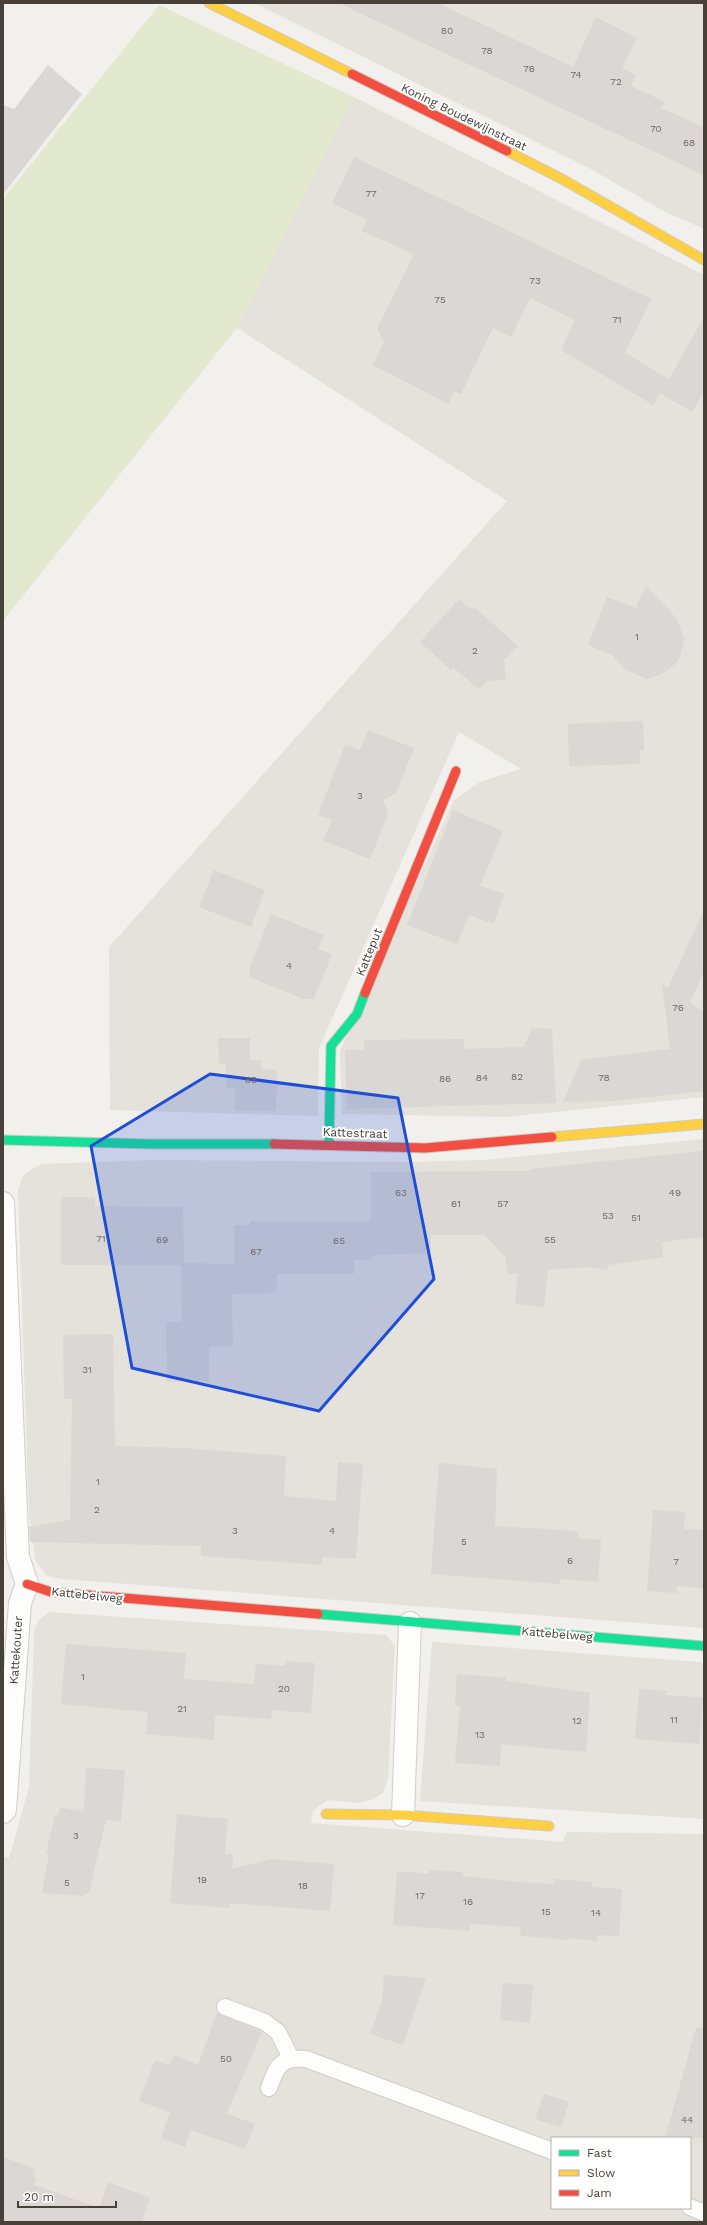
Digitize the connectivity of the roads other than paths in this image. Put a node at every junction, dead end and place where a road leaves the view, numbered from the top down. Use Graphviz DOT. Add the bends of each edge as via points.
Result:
graph roads {
  1 [pos="209,3"];
  2 [pos="704,260"];
  3 [pos="456,771"];
  4 [pos="704,1124"];
  5 [pos="3,1140"];
  6 [pos="329,1144"];
  7 [pos="3,1203"];
  8 [pos="27,1584"];
  9 [pos="410,1623"];
  10 [pos="704,1646"];
  11 [pos="3,1812"];
  12 [pos="326,1814"];
  13 [pos="403,1815"];
  14 [pos="549,1826"];
  15 [pos="225,2007"];
  16 [pos="291,2058"];
  17 [pos="269,2088"];
  18 [pos="551,2151"];
  19 [pos="691,2207"];
  20 [pos="704,2213"];
  1 -- 2 [label="street, Koning Boudewijnstraat" via="562,179"];
  3 -- 6 [label="street, Katteput" via="357,1014 332,1046"];
  4 -- 6 [label="street, Kattestraat" via="425,1148"];
  5 -- 6 [label="street, Kattestraat" via="151,1144"];
  7 -- 8 [label="street" via="18,1557"];
  8 -- 9 [label="street, Kattebelweg" via="51,1592"];
  8 -- 11 [label="street, Kattekouter" via="20,1603"];
  9 -- 10 [label="street, Kattebelweg"];
  9 -- 13 [label="street"];
  12 -- 13 [label="street"];
  13 -- 14 [label="street"];
  15 -- 16 [label="lane" via="265,2022 278,2032"];
  16 -- 17 [label="lane" via="277,2068"];
  16 -- 18 [label="lane" via="306,2059"];
  19 -- 20 [label="lane"];
}
